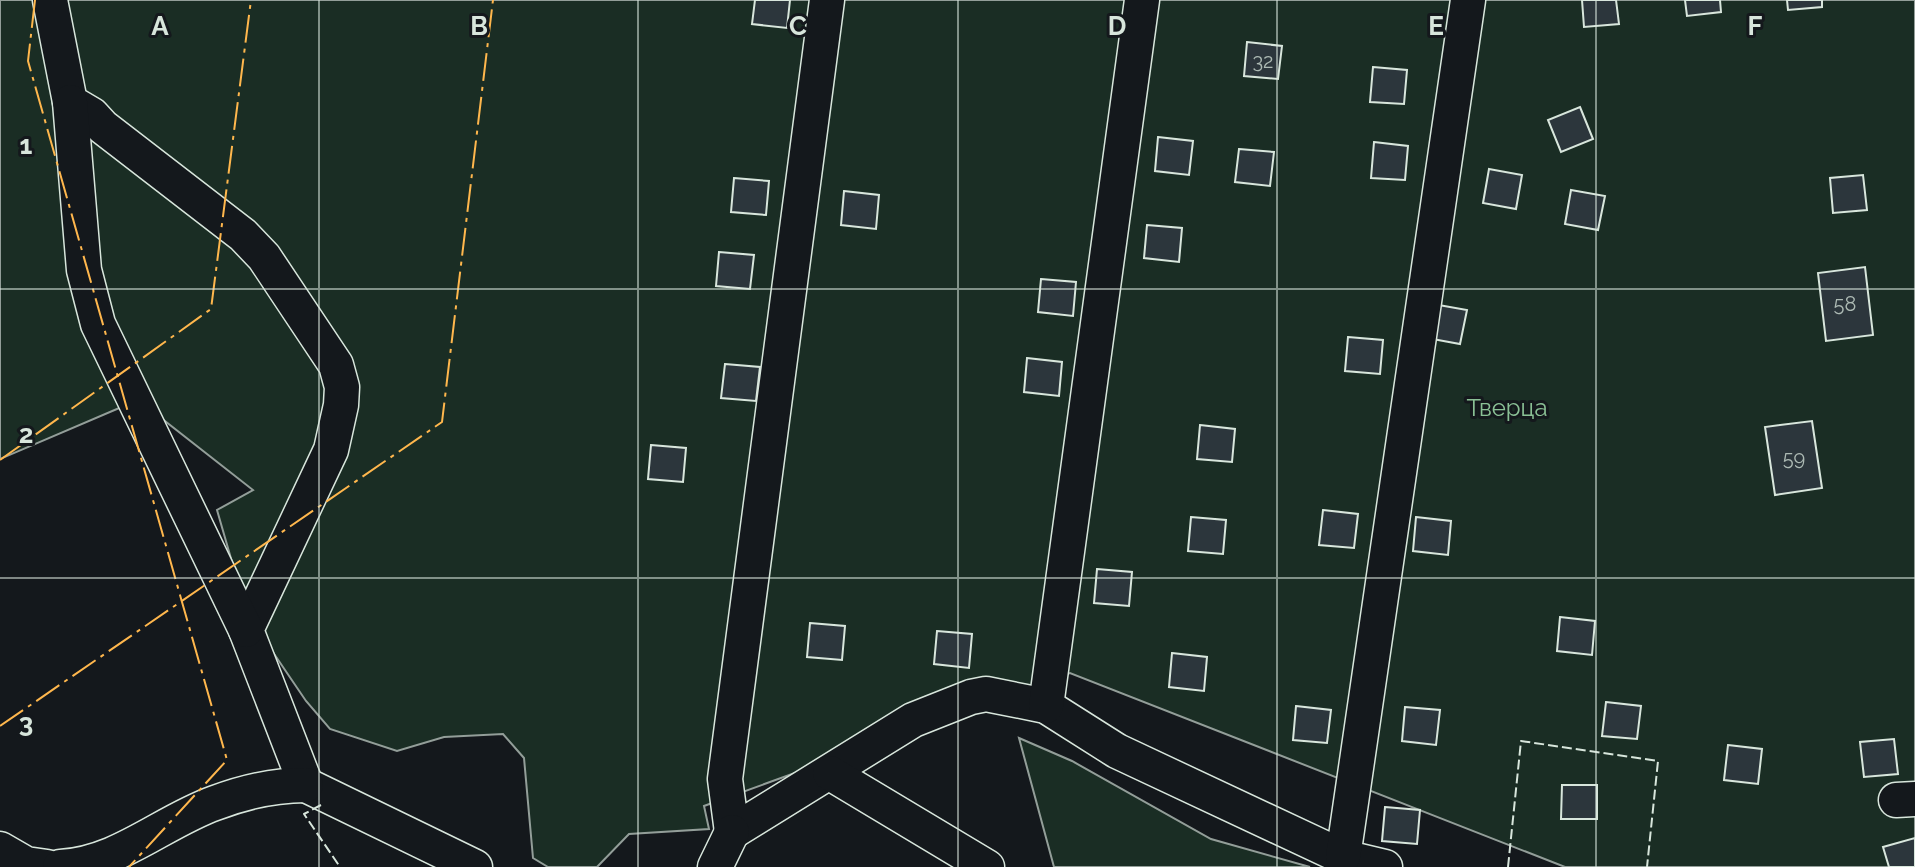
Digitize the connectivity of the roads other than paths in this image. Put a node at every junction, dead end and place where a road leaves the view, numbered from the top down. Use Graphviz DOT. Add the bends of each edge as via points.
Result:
graph roads {
  1 [pos="50,0"];
  2 [pos="827,0"];
  3 [pos="1142,0"];
  4 [pos="1468,0"];
  5 [pos="70,102"];
  6 [pos="246,630"];
  7 [pos="1046,706"];
  8 [pos="830,773"];
  9 [pos="306,785"];
  10 [pos="732,832"];
  11 [pos="0,849"];
  12 [pos="1343,857"];
  13 [pos="47,867"];
  14 [pos="60,867"];
  15 [pos="475,867"];
  16 [pos="716,867"];
  17 [pos="987,867"];
  18 [pos="1385,867"];
  1 -- 5 [label="street"];
  2 -- 10 [label="street" via="725,779"];
  3 -- 7 [label="street"];
  4 -- 12 [label="street"];
  5 -- 6 [label="street" via="84,270 98,324"];
  5 -- 6 [label="street" via="243,235 264,257 336,365 341,405 331,450"];
  6 -- 9 [label="street"];
  7 -- 8 [label="street" via="986,694 971,697 913,720"];
  7 -- 12 [label="street" via="1117,751"];
  8 -- 10 [label="street"];
  8 -- 17 [label="street"];
  9 -- 14 [label="street" via="281,785 214,803 97,862"];
  9 -- 15 [label="street"];
  10 -- 16 [label="street"];
  11 -- 13 [label="street" via="26,864"];
  12 -- 18 [label="street"];
}
